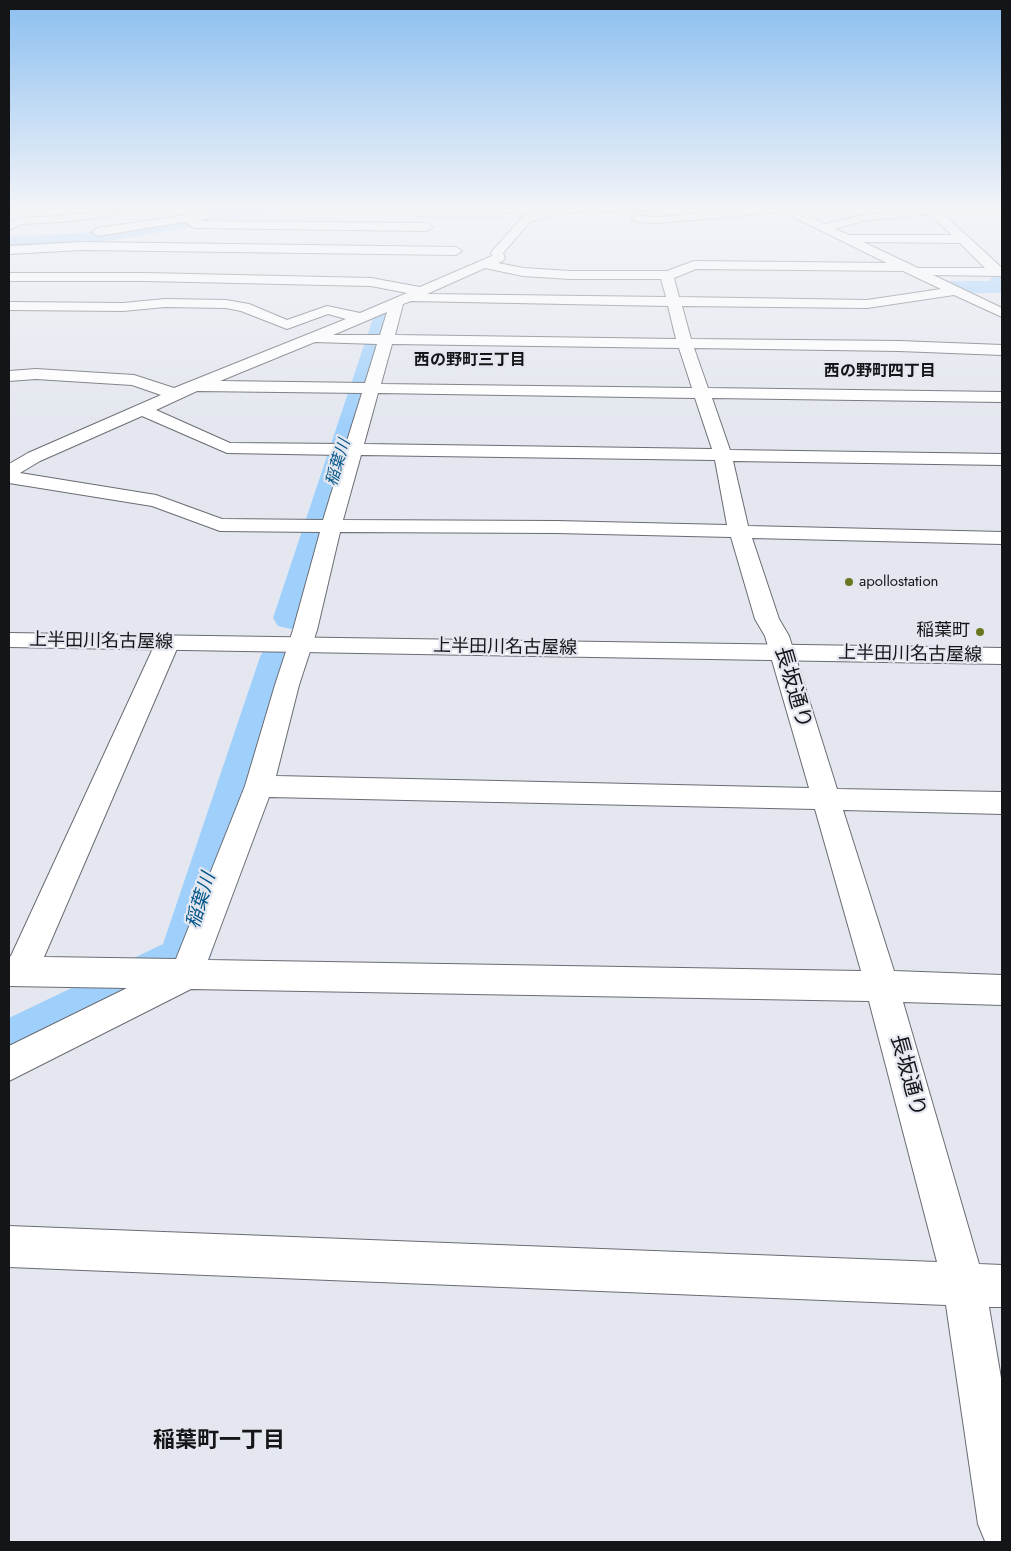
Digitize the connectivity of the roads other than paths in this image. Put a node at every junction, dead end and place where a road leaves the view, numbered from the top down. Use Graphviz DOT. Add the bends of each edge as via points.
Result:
graph roads {
  1 [pos="35,280"];
  2 [pos="298,280"];
  3 [pos="447,280"];
  4 [pos="668,280"];
  5 [pos="933,280"];
  6 [pos="954,291"];
  7 [pos="421,292"];
  8 [pos="402,300"];
  9 [pos="675,301"];
  10 [pos="9,305"];
  11 [pos="1002,313"];
  12 [pos="361,318"];
  13 [pos="308,338"];
  14 [pos="380,341"];
  15 [pos="685,344"];
  16 [pos="1002,350"];
  17 [pos="9,376"];
  18 [pos="194,386"];
  19 [pos="372,389"];
  20 [pos="703,393"];
  21 [pos="175,394"];
  22 [pos="1002,397"];
  23 [pos="142,410"];
  24 [pos="347,450"];
  25 [pos="723,456"];
  26 [pos="1002,459"];
  27 [pos="9,472"];
  28 [pos="9,478"];
  29 [pos="323,527"];
  30 [pos="739,533"];
  31 [pos="1002,538"];
  32 [pos="9,624"];
  33 [pos="303,637"];
  34 [pos="9,640"];
  35 [pos="1002,640"];
  36 [pos="167,644"];
  37 [pos="779,644"];
  38 [pos="1002,656"];
  39 [pos="259,786"];
  40 [pos="824,798"];
  41 [pos="1002,803"];
  42 [pos="15,971"];
  43 [pos="181,974"];
  44 [pos="882,986"];
  45 [pos="1002,990"];
  46 [pos="9,1064"];
  47 [pos="9,1247"];
  48 [pos="983,1285"];
  49 [pos="1002,1524"];
  1 -- 10 [label="street"];
  2 -- 7 [label="street" via="371,282"];
  3 -- 7 [label="street"];
  4 -- 9 [label="street, 長坂通り"];
  5 -- 6 [label="street"];
  6 -- 9 [label="street" via="867,304"];
  6 -- 11 [label="street"];
  7 -- 8 [label="street"];
  8 -- 9 [label="street"];
  8 -- 12 [label="street"];
  8 -- 14 [label="street"];
  9 -- 15 [label="street, 長坂通り"];
  10 -- 12 [label="street" via="123,307 165,303 226,304 244,307 287,325 327,310"];
  12 -- 13 [label="street"];
  13 -- 14 [label="street"];
  13 -- 18 [label="street"];
  14 -- 15 [label="street"];
  14 -- 19 [label="street"];
  15 -- 16 [label="street"];
  15 -- 20 [label="street, 長坂通り"];
  17 -- 21 [label="street" via="36,374 134,380"];
  18 -- 19 [label="street"];
  18 -- 21 [label="street"];
  19 -- 20 [label="street"];
  19 -- 24 [label="street"];
  20 -- 22 [label="street"];
  20 -- 25 [label="street, 長坂通り"];
  21 -- 23 [label="street"];
  23 -- 24 [label="street" via="227,448"];
  23 -- 27 [label="street"];
  24 -- 25 [label="street"];
  24 -- 29 [label="street"];
  25 -- 26 [label="street"];
  25 -- 30 [label="street, 長坂通り"];
  28 -- 29 [label="street" via="156,501 220,525"];
  29 -- 30 [label="street"];
  29 -- 33 [label="street"];
  30 -- 31 [label="street"];
  30 -- 37 [label="street, 長坂通り" via="767,620"];
  32 -- 33 [label="street, 上半田川名古屋線"];
  33 -- 36 [label="street, 上半田川名古屋線"];
  33 -- 37 [label="street, 上半田川名古屋線"];
  33 -- 39 [label="street"];
  34 -- 36 [label="street, 上半田川名古屋線"];
  35 -- 37 [label="street, 上半田川名古屋線"];
  36 -- 42 [label="street"];
  37 -- 38 [label="street, 上半田川名古屋線"];
  37 -- 40 [label="street, 長坂通り"];
  39 -- 40 [label="street"];
  39 -- 43 [label="street"];
  40 -- 41 [label="street"];
  40 -- 44 [label="street, 長坂通り"];
  42 -- 43 [label="street"];
  43 -- 44 [label="street"];
  43 -- 46 [label="street"];
  44 -- 45 [label="street"];
  44 -- 48 [label="street, 長坂通り"];
  47 -- 48 [label="street"];
  48 -- 49 [label="street, 長坂通り"];
}
